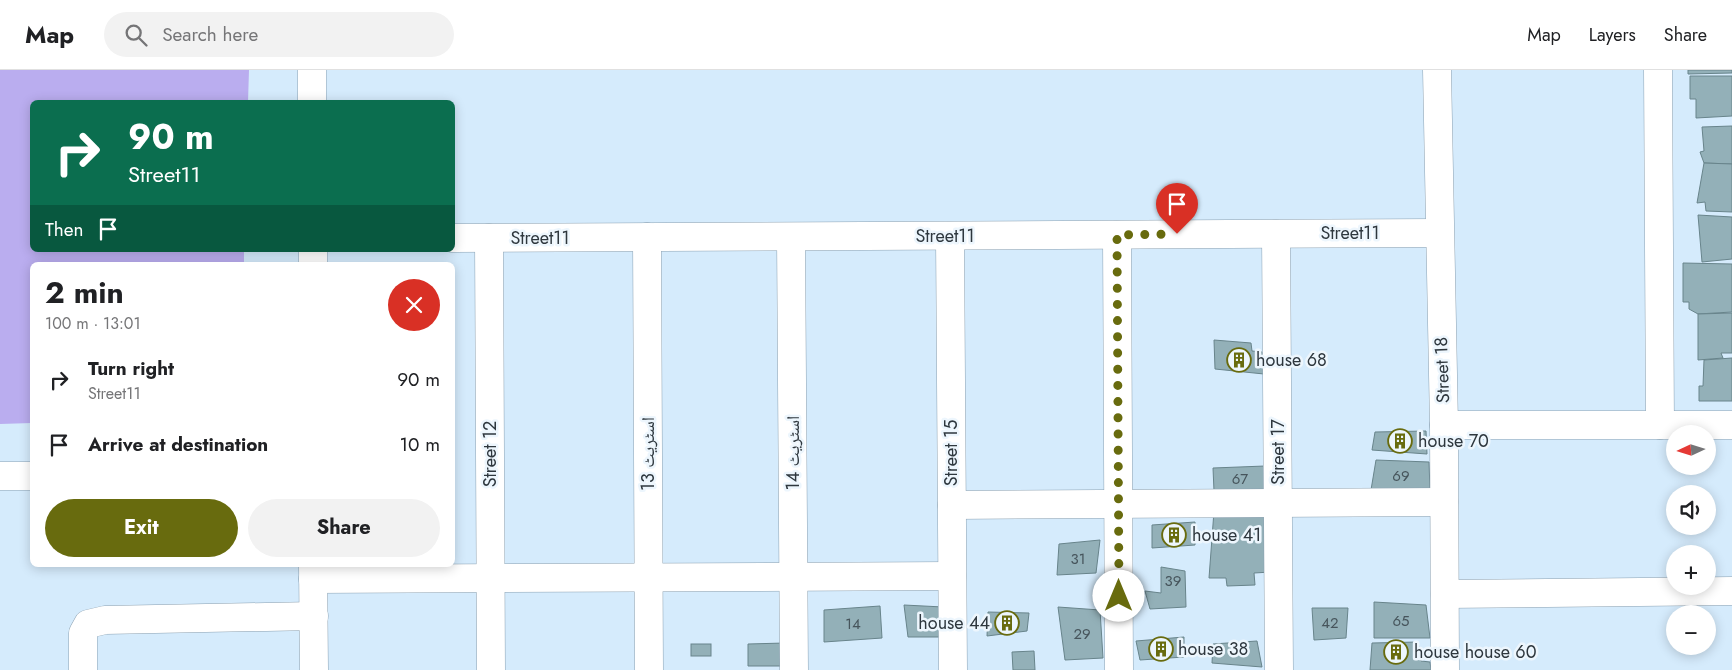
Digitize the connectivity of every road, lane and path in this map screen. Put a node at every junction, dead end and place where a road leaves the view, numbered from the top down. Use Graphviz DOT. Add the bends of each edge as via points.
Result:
graph roads {
  1 [pos="312,70"];
  2 [pos="1437,70"];
  3 [pos="1658,70"];
  4 [pos="312,100"];
  5 [pos="1438,233"];
  6 [pos="1276,234"];
  7 [pos="1117,235"];
  8 [pos="950,236"];
  9 [pos="646,237"];
  10 [pos="792,237"];
  11 [pos="455,238"];
  12 [pos="489,238"];
  13 [pos="1732,424"];
  14 [pos="1444,425"];
  15 [pos="1660,425"];
  16 [pos="0,476"];
  17 [pos="30,476"];
  18 [pos="1444,502"];
  19 [pos="1278,503"];
  20 [pos="1118,504"];
  21 [pos="952,505"];
  22 [pos="313,572"];
  23 [pos="952,576"];
  24 [pos="794,577"];
  25 [pos="648,578"];
  26 [pos="491,579"];
  27 [pos="1732,591"];
  28 [pos="1445,594"];
  29 [pos="314,616"];
  30 [pos="83,670"];
  31 [pos="314,670"];
  32 [pos="491,670"];
  33 [pos="649,670"];
  34 [pos="794,670"];
  35 [pos="953,670"];
  36 [pos="1119,670"];
  37 [pos="1279,670"];
  38 [pos="1445,670"];
  1 -- 4 [label="street"];
  2 -- 5 [label="street, Street 18"];
  3 -- 15 [label="street"];
  5 -- 6 [label="street, Street11"];
  5 -- 14 [label="street, Street 18"];
  6 -- 7 [label="street, Street11"];
  6 -- 19 [label="street, Street 17"];
  7 -- 8 [label="street, Street11"];
  7 -- 20 [label="street"];
  8 -- 10 [label="street, Street11"];
  8 -- 21 [label="street, Street 15"];
  9 -- 10 [label="street, Street11"];
  9 -- 12 [label="street, Street11"];
  9 -- 25 [label="street, اسٹریٹ 13"];
  10 -- 24 [label="street, اسٹریٹ 14"];
  11 -- 12 [label="street, Street11"];
  12 -- 26 [label="street, Street 12"];
  13 -- 15 [label="street"];
  14 -- 15 [label="street"];
  14 -- 18 [label="street, Street 18"];
  16 -- 17 [label="street"];
  18 -- 19 [label="street"];
  18 -- 28 [label="street, Street 18"];
  19 -- 20 [label="street"];
  19 -- 37 [label="street, Street 17"];
  20 -- 21 [label="street"];
  20 -- 36 [label="street"];
  21 -- 23 [label="street, Street 15"];
  22 -- 26 [label="street"];
  22 -- 29 [label="street"];
  23 -- 24 [label="street"];
  23 -- 35 [label="street, Street 15"];
  24 -- 25 [label="street"];
  24 -- 34 [label="street, اسٹریٹ 14"];
  25 -- 26 [label="street"];
  25 -- 33 [label="street, اسٹریٹ 13"];
  26 -- 32 [label="street, Street 12"];
  27 -- 28 [label="street"];
  28 -- 38 [label="street, Street 18"];
  29 -- 30 [label="street" via="105,620 88,624 83,634"];
  29 -- 31 [label="street"];
}
